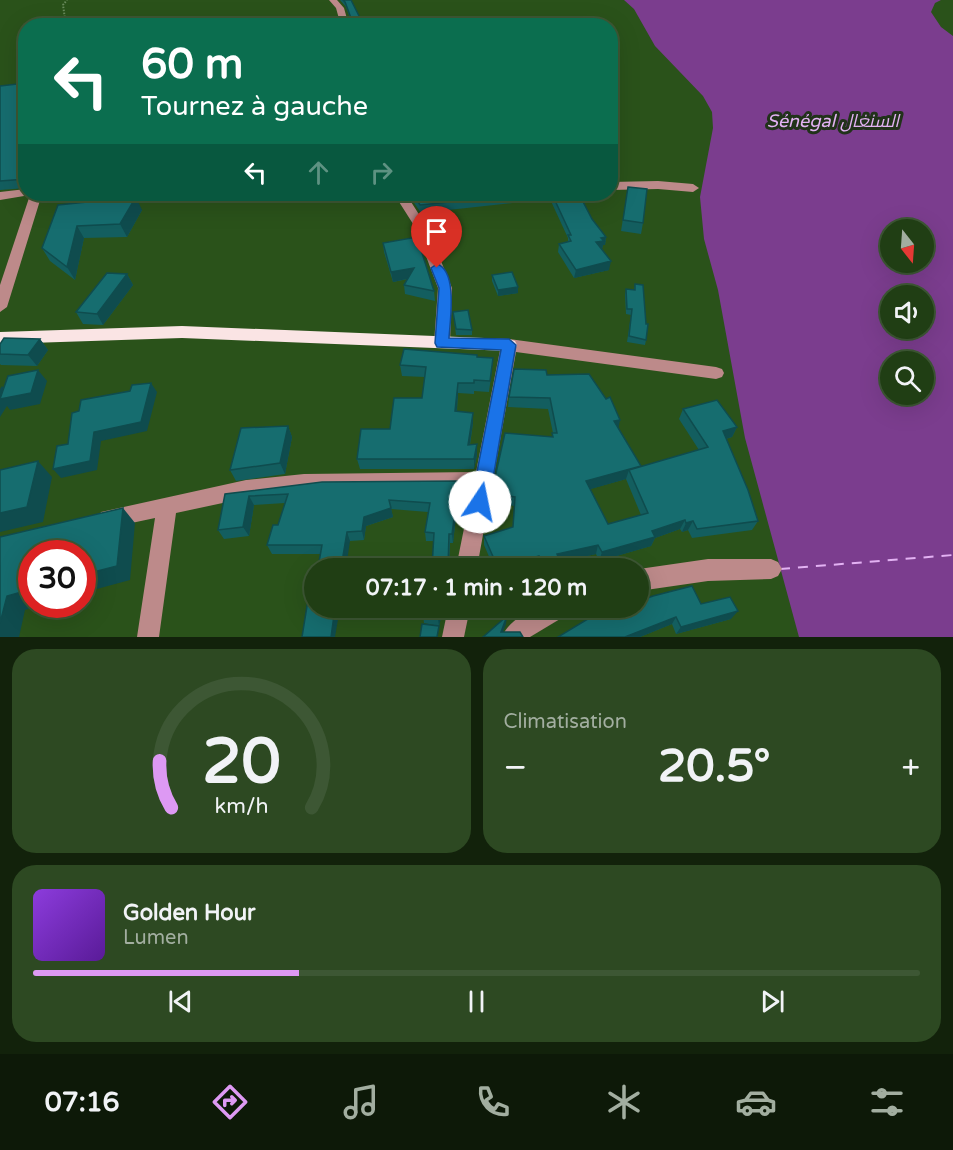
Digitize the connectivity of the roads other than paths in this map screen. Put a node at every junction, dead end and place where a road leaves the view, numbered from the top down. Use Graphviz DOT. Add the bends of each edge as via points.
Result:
graph roads {
  1 [pos="333,0"];
  2 [pos="343,18"];
  3 [pos="618,186"];
  4 [pos="693,188"];
  5 [pos="18,193"];
  6 [pos="0,196"];
  7 [pos="34,201"];
  8 [pos="404,201"];
  9 [pos="0,307"];
  10 [pos="0,338"];
  11 [pos="442,343"];
  12 [pos="509,345"];
  13 [pos="716,373"];
  14 [pos="484,480"];
  15 [pos="167,505"];
  16 [pos="89,523"];
  17 [pos="469,558"];
  18 [pos="771,569"];
  19 [pos="649,579"];
  20 [pos="457,618"];
  21 [pos="539,618"];
  22 [pos="148,637"];
  23 [pos="453,637"];
  24 [pos="513,637"];
  1 -- 2 [label="street"];
  3 -- 4 [label="street"];
  5 -- 6 [label="street"];
  7 -- 9 [label="street"];
  8 -- 11 [label="street" via="421,227 445,288"];
  10 -- 11 [label="main road" via="182,332"];
  11 -- 12 [label="main road"];
  12 -- 13 [label="street"];
  12 -- 14 [label="street"];
  14 -- 15 [label="street" via="304,482"];
  14 -- 17 [label="street"];
  15 -- 16 [label="street"];
  15 -- 22 [label="street"];
  18 -- 19 [label="street" via="708,570"];
  20 -- 23 [label="street"];
  21 -- 24 [label="street"];
}
